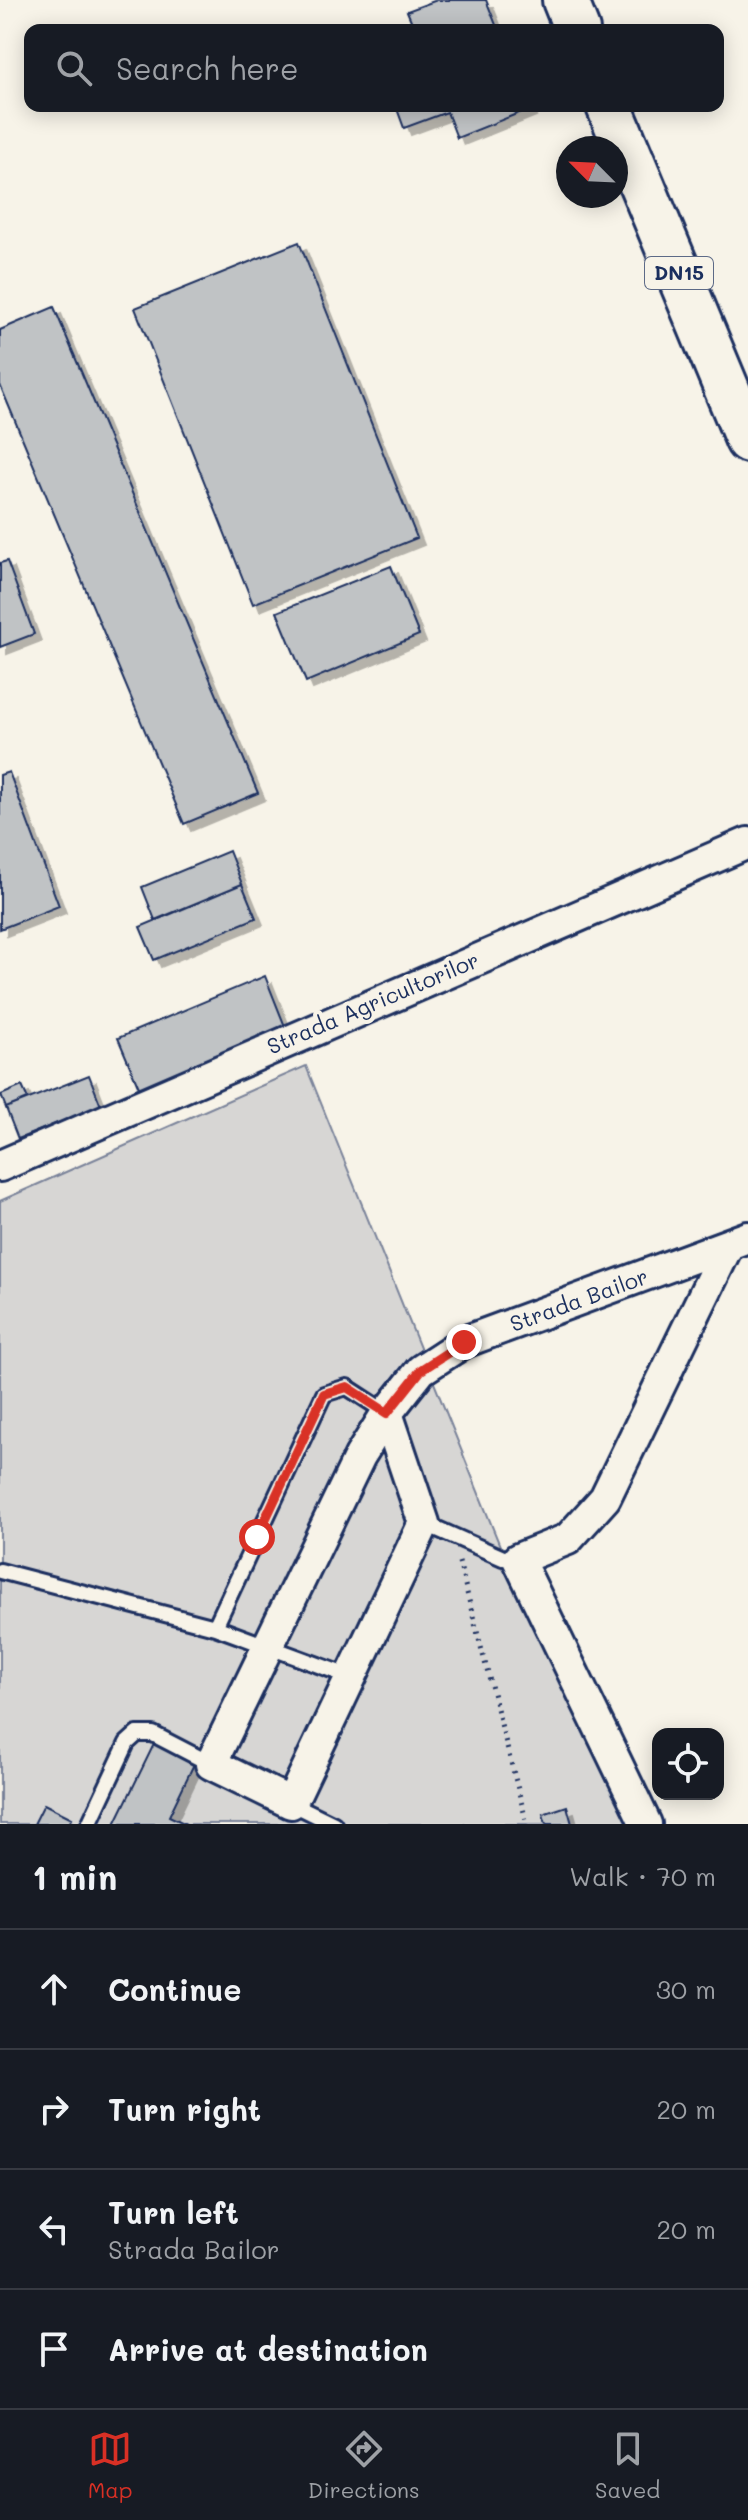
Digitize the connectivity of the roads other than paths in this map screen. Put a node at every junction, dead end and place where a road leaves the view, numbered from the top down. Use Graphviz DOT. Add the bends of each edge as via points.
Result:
graph roads {
  1 [pos="565,0"];
  2 [pos="575,24"];
  3 [pos="611,112"];
  4 [pos="748,440"];
  5 [pos="748,843"];
  6 [pos="0,1166"];
  7 [pos="738,1241"];
  8 [pos="387,1413"];
  9 [pos="424,1523"];
  10 [pos="518,1559"];
  11 [pos="0,1571"];
  12 [pos="215,1627"];
  13 [pos="268,1644"];
  14 [pos="351,1677"];
  15 [pos="211,1764"];
  16 [pos="291,1803"];
  17 [pos="89,1824"];
  18 [pos="334,1824"];
  19 [pos="646,1824"];
  1 -- 2 [label="main road"];
  3 -- 4 [label="main road, DN15"];
  5 -- 6 [label="street, Strada Agricultorilor"];
  7 -- 8 [label="street, Strada Bailor" via="464,1342 421,1370"];
  7 -- 10 [label="street" via="605,1498 568,1539"];
  8 -- 9 [label="street"];
  8 -- 12 [label="lane" via="347,1387 324,1394"];
  8 -- 13 [label="street, Strada Bailor" via="360,1456"];
  9 -- 10 [label="lane" via="503,1558"];
  9 -- 14 [label="street"];
  10 -- 19 [label="street"];
  11 -- 12 [label="lane"];
  12 -- 13 [label="lane"];
  13 -- 14 [label="lane"];
  13 -- 15 [label="street, Strada Bailor"];
  14 -- 16 [label="street"];
  15 -- 16 [label="street"];
  15 -- 17 [label="lane" via="153,1734 137,1734 127,1743"];
  16 -- 18 [label="lane"];
}
